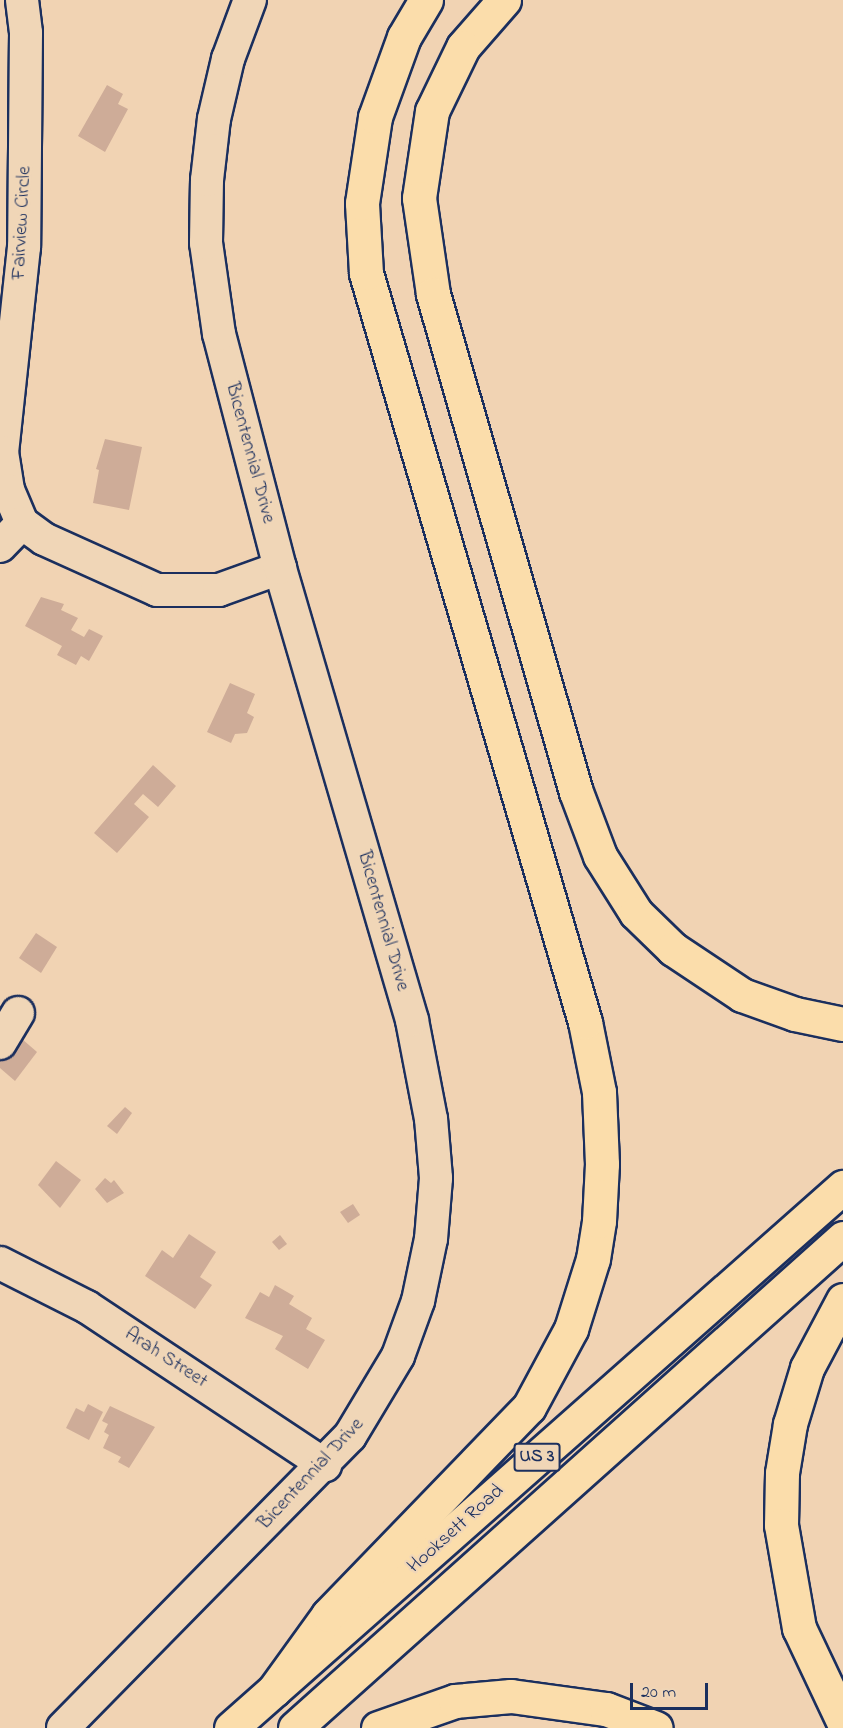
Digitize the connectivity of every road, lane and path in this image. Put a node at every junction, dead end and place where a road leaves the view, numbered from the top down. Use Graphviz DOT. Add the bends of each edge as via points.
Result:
graph roads {
  1 [pos="22,0"];
  2 [pos="250,0"];
  3 [pos="426,0"];
  4 [pos="504,0"];
  5 [pos="1,417"];
  6 [pos="22,523"];
  7 [pos="0,546"];
  8 [pos="280,568"];
  9 [pos="18,1013"];
  10 [pos="843,1024"];
  11 [pos="0,1042"];
  12 [pos="843,1187"];
  13 [pos="843,1238"];
  14 [pos="0,1263"];
  15 [pos="843,1300"];
  16 [pos="325,1465"];
  17 [pos="274,1690"];
  18 [pos="843,1721"];
  19 [pos="63,1728"];
  20 [pos="231,1728"];
  21 [pos="295,1728"];
  22 [pos="378,1728"];
  23 [pos="656,1728"];
  1 -- 5 [label="street, Fairview Circle" via="26,33 24,247"];
  2 -- 8 [label="street, Bicentennial Drive" via="228,59 214,119 206,243 219,334"];
  3 -- 17 [label="main road" via="404,37 375,117 362,203 366,273 585,1022 598,1092 602,1164 599,1221 571,1329 529,1407 328,1615"];
  4 -- 10 [label="main road" via="463,47 432,111 419,198 433,294 576,792 600,856 636,913 673,949 742,995 795,1014"];
  5 -- 6 [label="street, Fairview Circle" via="8,490"];
  6 -- 7 [label="street"];
  6 -- 8 [label="street" via="44,538 157,590 219,590"];
  8 -- 16 [label="street, Bicentennial Drive" via="412,1020 431,1119 436,1178 431,1239 418,1301 398,1356 370,1408"];
  9 -- 11 [label="street"];
  12 -- 17 [label="main road, Hooksett Road / US 3"];
  13 -- 21 [label="main road, Hooksett Road / US 3"];
  14 -- 16 [label="street, Arah Street" via="87,1307"];
  15 -- 18 [label="main road" via="807,1368 790,1424 781,1525 799,1628"];
  16 -- 19 [label="street, Bicentennial Drive"];
  17 -- 20 [label="main road, Hooksett Road / US 3"];
  22 -- 23 [label="main road" via="454,1701 511,1696 606,1708"];
}
